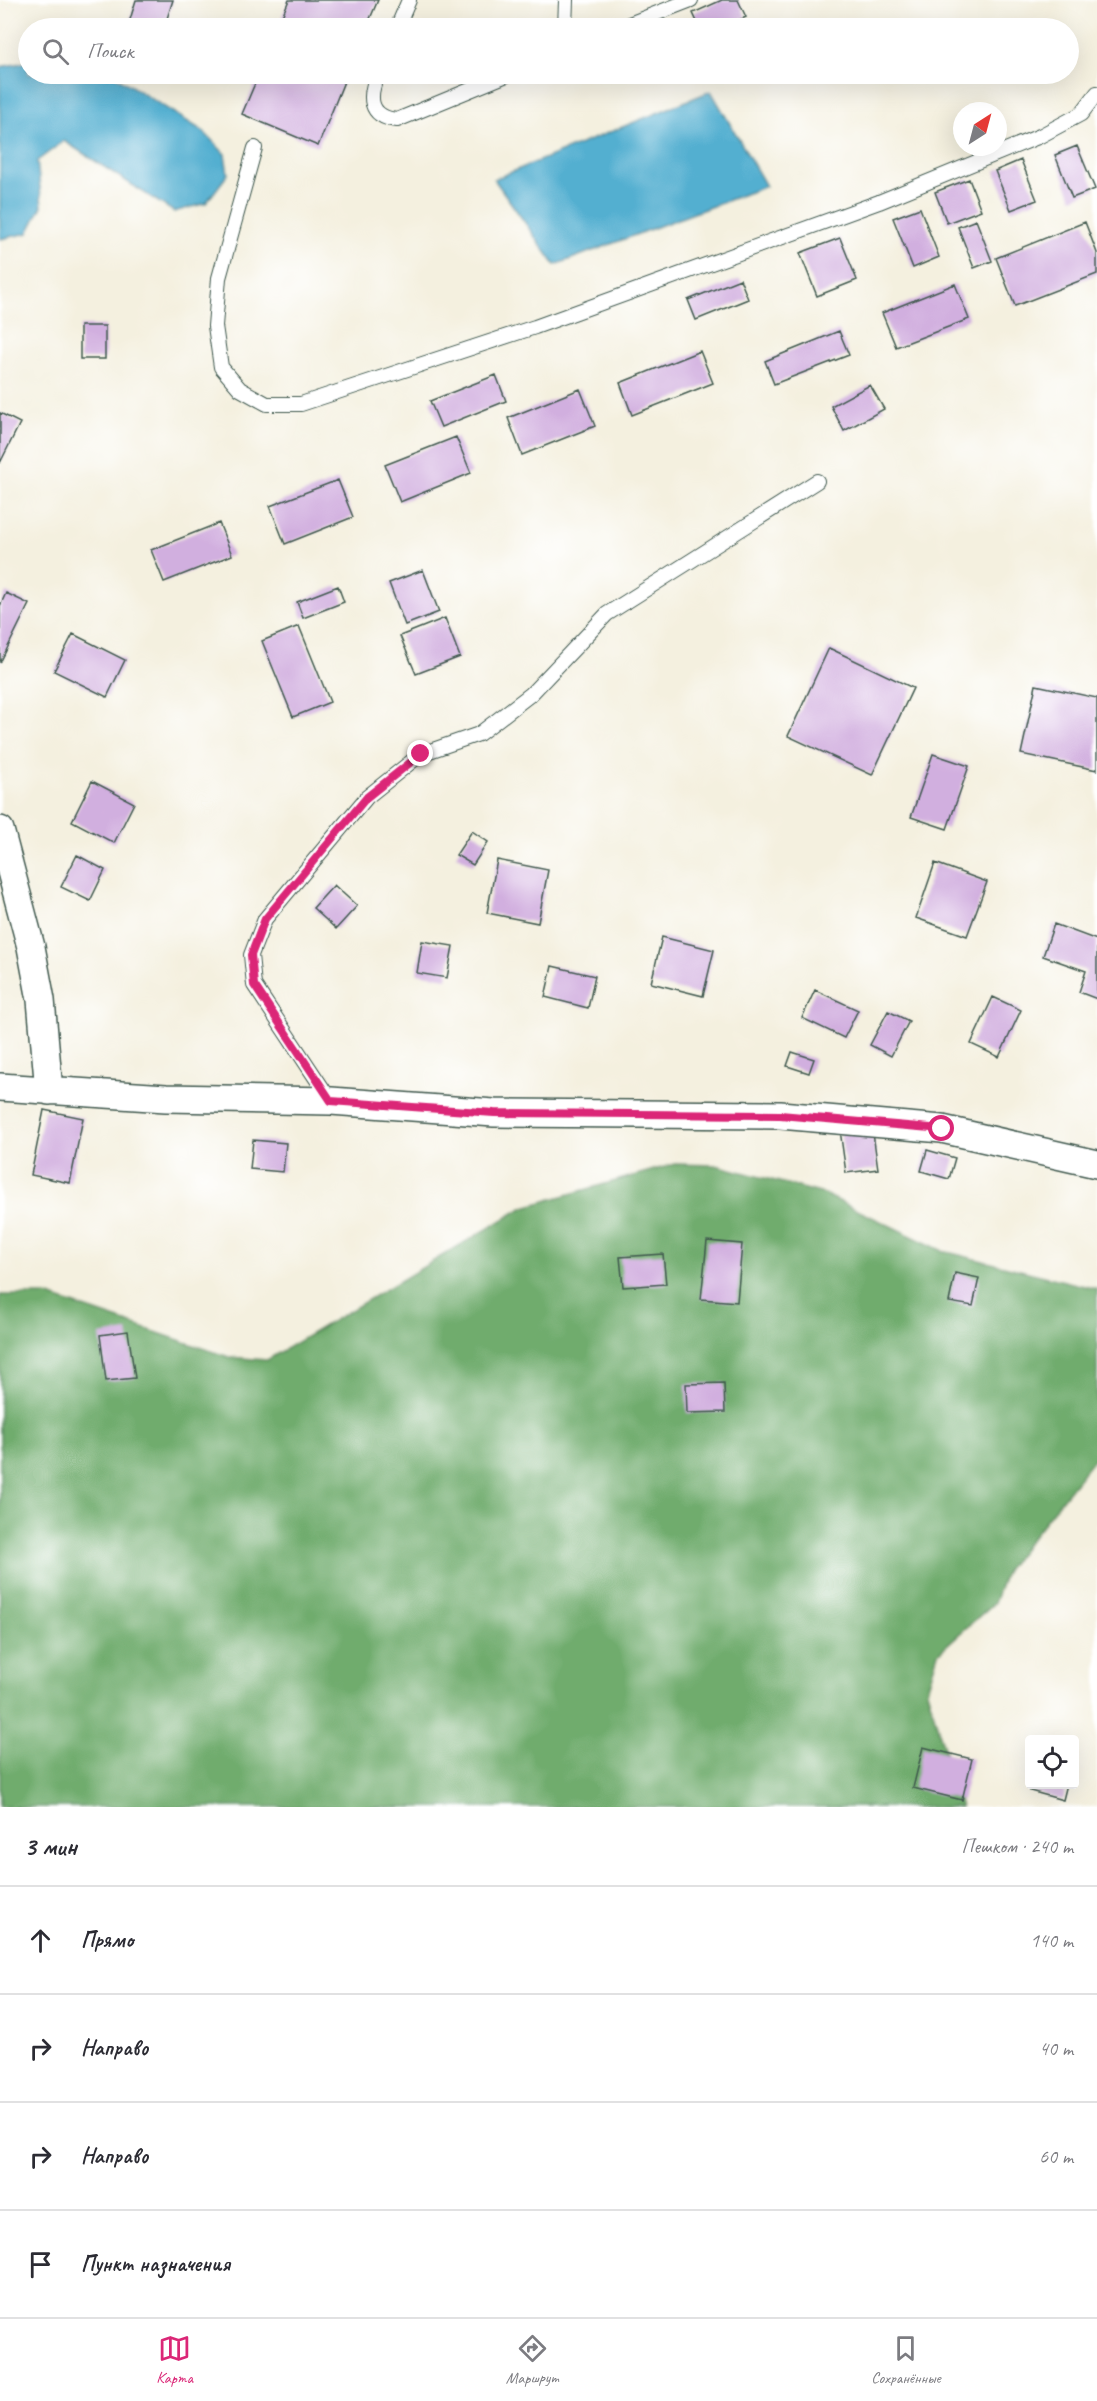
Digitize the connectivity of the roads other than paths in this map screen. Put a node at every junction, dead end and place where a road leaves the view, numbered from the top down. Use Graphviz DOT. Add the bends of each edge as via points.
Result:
graph roads {
  1 [pos="409,0"];
  2 [pos="566,0"];
  3 [pos="691,0"];
  4 [pos="401,18"];
  5 [pos="565,18"];
  6 [pos="645,18"];
  7 [pos="373,84"];
  8 [pos="485,84"];
  9 [pos="1097,93"];
  10 [pos="255,148"];
  11 [pos="817,481"];
  12 [pos="0,830"];
  13 [pos="0,1088"];
  14 [pos="49,1091"];
  15 [pos="331,1101"];
  16 [pos="1097,1164"];
  1 -- 4 [label="lane"];
  2 -- 5 [label="lane"];
  3 -- 6 [label="lane"];
  7 -- 8 [label="lane" via="371,99 375,110 385,119 397,120"];
  9 -- 10 [label="lane" via="1081,114 1040,136 879,202 535,327 301,404 267,404 240,388 221,367 215,326 219,278"];
  11 -- 15 [label="lane" via="607,614 531,694 479,734 421,754 412,761 367,797 265,919 251,955 254,985"];
  12 -- 14 [label="street" via="41,1000"];
  13 -- 14 [label="street"];
  14 -- 15 [label="street"];
  15 -- 16 [label="street" via="494,1113 791,1116 942,1129"];
}
